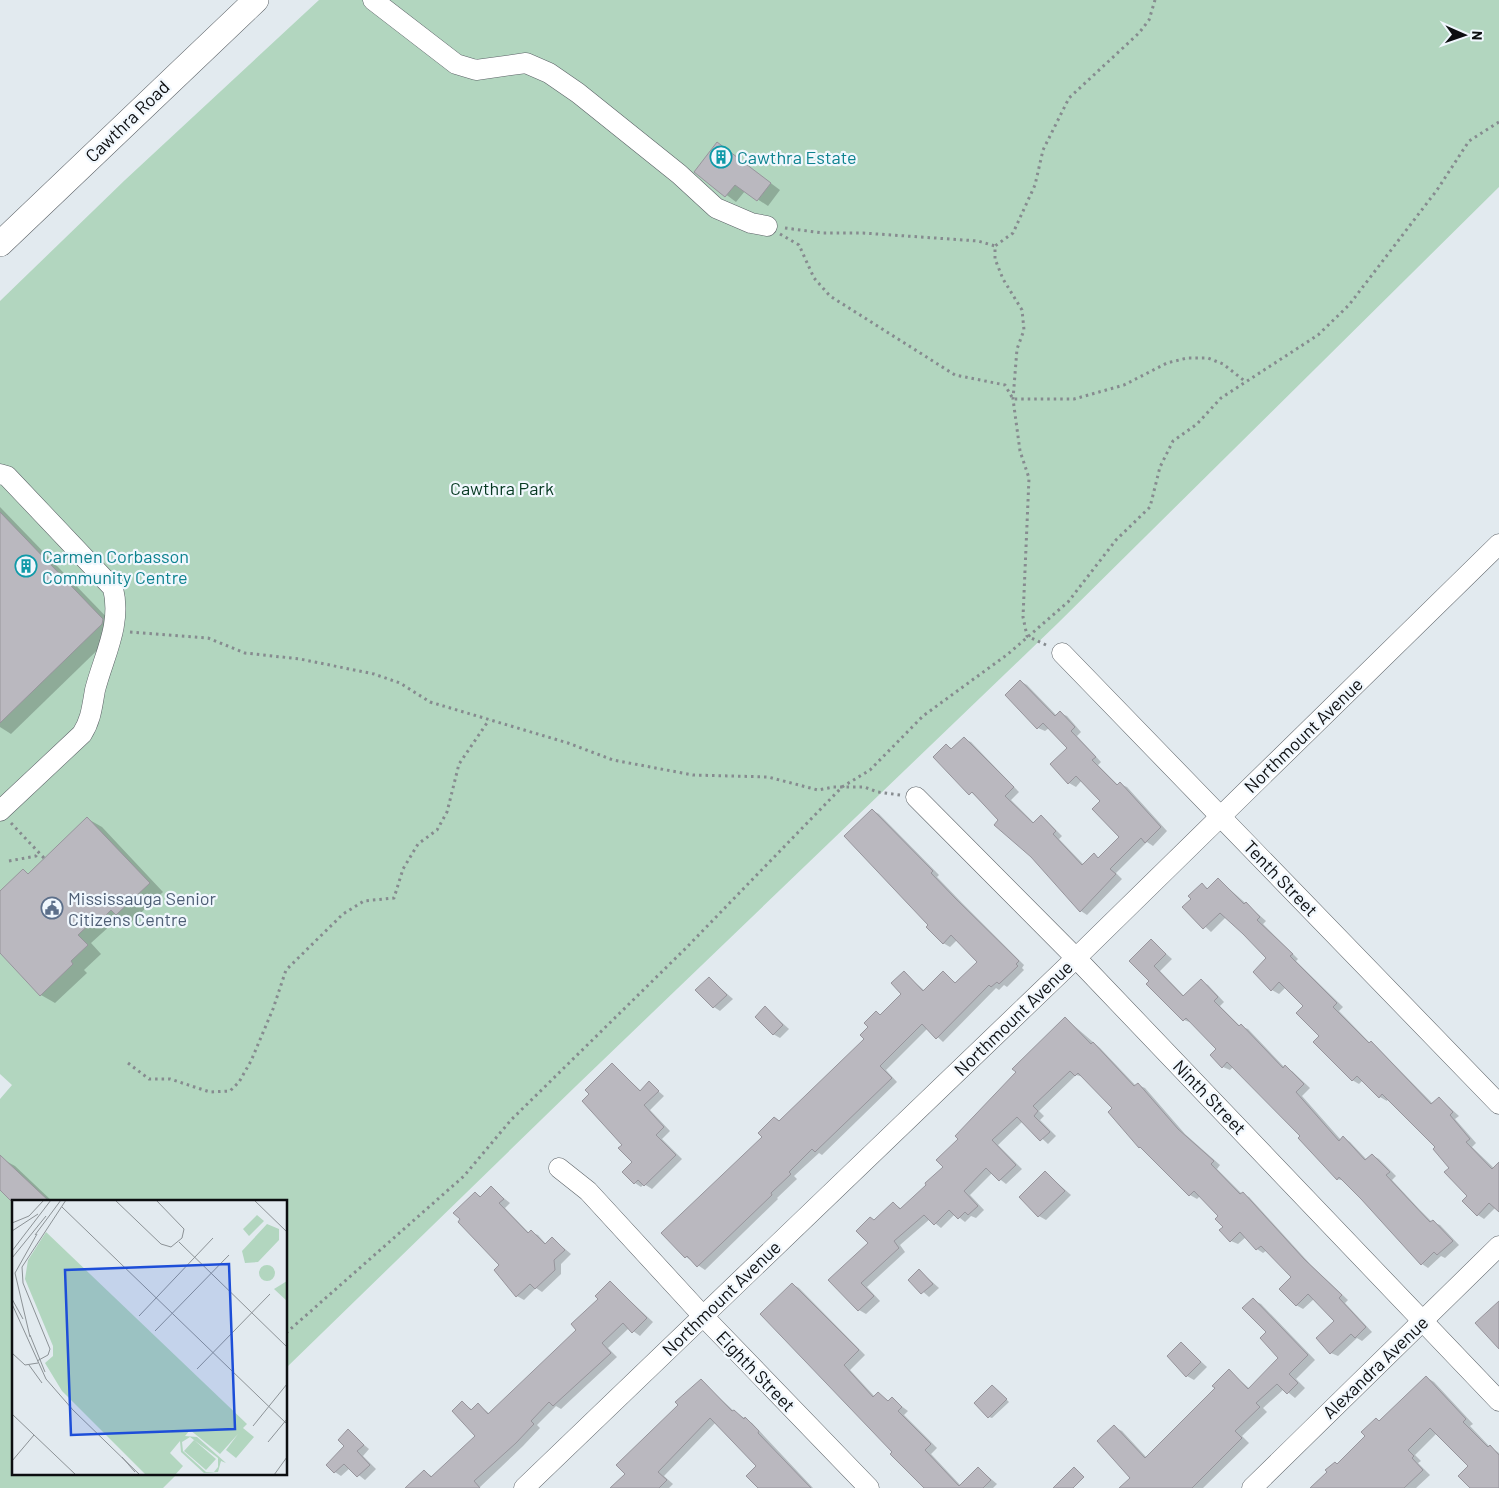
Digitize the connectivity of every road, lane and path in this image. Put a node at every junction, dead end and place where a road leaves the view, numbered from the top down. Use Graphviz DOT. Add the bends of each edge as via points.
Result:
graph roads {
  1 [pos="256,0"];
  2 [pos="373,0"];
  3 [pos="1155,0"];
  4 [pos="1499,122"];
  5 [pos="767,226"];
  6 [pos="0,244"];
  7 [pos="995,246"];
  8 [pos="1246,382"];
  9 [pos="1013,398"];
  10 [pos="0,474"];
  11 [pos="1499,544"];
  12 [pos="114,630"];
  13 [pos="1027,636"];
  14 [pos="1062,653"];
  15 [pos="489,720"];
  16 [pos="842,787"];
  17 [pos="916,797"];
  18 [pos="3,814"];
  19 [pos="1220,816"];
  20 [pos="38,853"];
  21 [pos="44,858"];
  22 [pos="8,862"];
  23 [pos="1076,958"];
  24 [pos="128,1063"];
  25 [pos="1499,1104"];
  26 [pos="558,1168"];
  27 [pos="1499,1246"];
  28 [pos="702,1316"];
  29 [pos="1423,1320"];
  30 [pos="288,1331"];
  31 [pos="1499,1401"];
  32 [pos="524,1488"];
  33 [pos="869,1488"];
  34 [pos="1252,1488"];
  1 -- 6 [label="main road, Cawthra Road"];
  2 -- 5 [label="street" via="456,64 476,70 526,64 549,73 679,174 716,208"];
  3 -- 7 [label="path" via="1149,20 1140,33 1069,98 1043,150 1035,185 1014,233"];
  4 -- 8 [label="path" via="1469,141 1437,190 1349,305 1318,335"];
  5 -- 7 [label="path" via="823,233 978,241"];
  5 -- 9 [label="path" via="799,245 814,278 830,296 955,375 1005,385"];
  7 -- 9 [label="path" via="995,259 1003,279 1022,310 1024,330 1017,349"];
  8 -- 9 [label="path" via="1223,364 1208,358 1187,358 1167,363 1124,385 1074,399"];
  8 -- 13 [label="path" via="1221,398 1197,424 1173,441 1160,467 1150,507 1116,540 1068,602"];
  9 -- 13 [label="path" via="1020,451 1029,478 1023,617"];
  10 -- 12 [label="street" via="7,476 113,588 117,603"];
  11 -- 19 [label="street, Northmount Avenue"];
  12 -- 15 [label="path" via="208,638 245,653 300,659 374,674 400,683 430,702"];
  12 -- 18 [label="street" via="90,720 82,734"];
  13 -- 14 [label="path"];
  13 -- 16 [label="path" via="1008,654 923,716 870,770"];
  14 -- 19 [label="street, Tenth Street"];
  15 -- 16 [label="path" via="613,760 693,775 768,777 818,790"];
  15 -- 24 [label="path" via="459,764 447,812 437,830 418,844 402,869 394,898 364,901 343,914 286,970 251,1061 230,1091 210,1092 170,1079 149,1079"];
  16 -- 17 [label="path" via="864,787"];
  16 -- 30 [label="path" via="686,948 511,1120 464,1176"];
  17 -- 23 [label="street, Ninth Street"];
  18 -- 20 [label="path"];
  19 -- 23 [label="street, Northmount Avenue"];
  19 -- 25 [label="street, Tenth Street"];
  20 -- 21 [label="path"];
  20 -- 22 [label="path"];
  23 -- 28 [label="street, Northmount Avenue"];
  23 -- 29 [label="street, Ninth Street"];
  26 -- 28 [label="street, Eighth Street" via="588,1191"];
  27 -- 29 [label="street, Alexandra Avenue"];
  28 -- 32 [label="street, Northmount Avenue"];
  28 -- 33 [label="street, Eighth Street"];
  29 -- 31 [label="street, Ninth Street"];
  29 -- 34 [label="street, Alexandra Avenue"];
}
